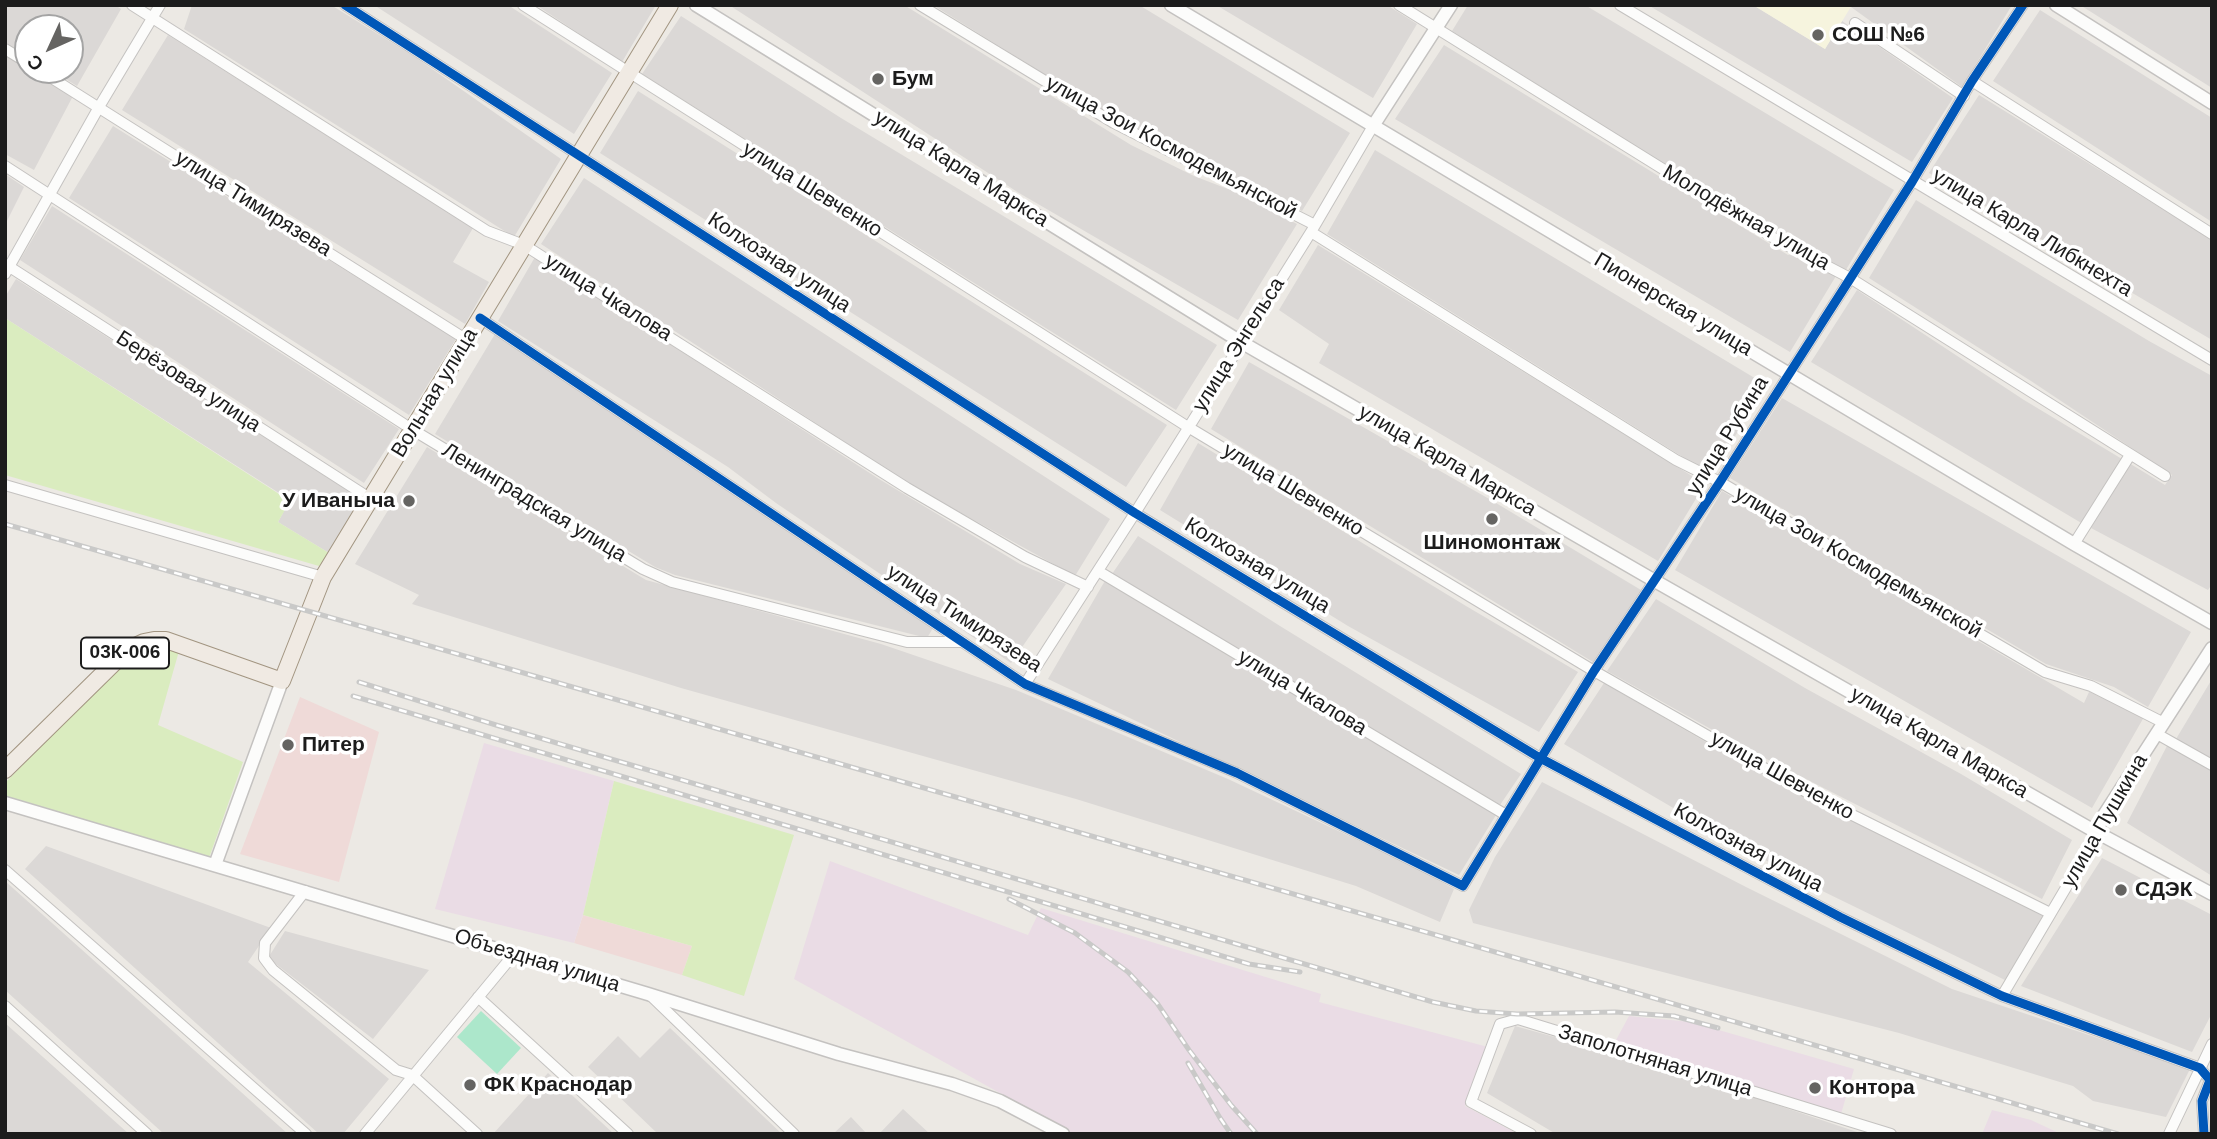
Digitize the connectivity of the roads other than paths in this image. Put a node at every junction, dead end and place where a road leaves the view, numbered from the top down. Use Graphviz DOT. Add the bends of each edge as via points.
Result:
graph roads {
  1 [pos="132,5"];
  2 [pos="160,5"];
  3 [pos="345,5"];
  4 [pos="523,5"];
  5 [pos="670,5"];
  6 [pos="696,5"];
  7 [pos="920,5"];
  8 [pos="1171,5"];
  9 [pos="1399,5"];
  10 [pos="1451,5"];
  11 [pos="1620,5"];
  12 [pos="2023,5"];
  13 [pos="2056,5"];
  14 [pos="153,18"];
  15 [pos="1855,23"];
  16 [pos="1437,30"];
  17 [pos="628,73"];
  18 [pos="1972,81"];
  19 [pos="62,84"];
  20 [pos="1964,96"];
  21 [pos="2212,103"];
  22 [pos="99,107"];
  23 [pos="1373,126"];
  24 [pos="579,156"];
  25 [pos="5,166"];
  26 [pos="1912,182"];
  27 [pos="52,194"];
  28 [pos="1313,229"];
  29 [pos="2212,234"];
  30 [pos="524,245"];
  31 [pos="7,269"];
  32 [pos="1850,278"];
  33 [pos="480,318"];
  34 [pos="467,340"];
  35 [pos="1241,342"];
  36 [pos="2212,360"];
  37 [pos="1789,374"];
  38 [pos="1188,427"];
  39 [pos="413,430"];
  40 [pos="2130,455"];
  41 [pos="2165,477"];
  42 [pos="1720,482"];
  43 [pos="5,485"];
  44 [pos="371,499"];
  45 [pos="1135,513"];
  46 [pos="2074,544"];
  47 [pos="1098,571"];
  48 [pos="323,577"];
  49 [pos="1655,582"];
  50 [pos="1088,587"];
  51 [pos="2212,624"];
  52 [pos="964,642"];
  53 [pos="2212,648"];
  54 [pos="1594,671"];
  55 [pos="282,681"];
  56 [pos="1026,684"];
  57 [pos="2161,728"];
  58 [pos="1540,758"];
  59 [pos="2212,765"];
  60 [pos="5,770"];
  61 [pos="5,803"];
  62 [pos="1506,815"];
  63 [pos="2096,832"];
  64 [pos="215,865"];
  65 [pos="5,870"];
  66 [pos="1463,887"];
  67 [pos="305,891"];
  68 [pos="2212,894"];
  69 [pos="2050,913"];
  70 [pos="514,954"];
  71 [pos="648,994"];
  72 [pos="2002,996"];
  73 [pos="478,997"];
  74 [pos="5,1006"];
  75 [pos="2211,1046"];
  76 [pos="2200,1068"];
  77 [pos="412,1075"];
  78 [pos="147,1134"];
  79 [pos="306,1134"];
  80 [pos="365,1134"];
  81 [pos="477,1134"];
  82 [pos="628,1134"];
  83 [pos="794,1134"];
  84 [pos="1063,1134"];
  85 [pos="1531,1134"];
  86 [pos="1891,1134"];
  87 [pos="2169,1134"];
  88 [pos="2204,1134"];
  1 -- 14 [label="street, улица Чкалова"];
  2 -- 14 [label="street"];
  3 -- 24 [label="street, Колхозная улица"];
  4 -- 17 [label="street, улица Шевченко"];
  5 -- 17 [label="main road, Вольная улица"];
  6 -- 35 [label="street, улица Карла Маркса"];
  7 -- 28 [label="street, улица Зои Космодемьянской" via="1114,123"];
  8 -- 23 [label="street, Пионерская улица"];
  9 -- 16 [label="street, Молодёжная улица"];
  10 -- 16 [label="street, улица Энгельса"];
  11 -- 26 [label="street, улица Карла Либкнехта"];
  12 -- 18 [label="street, улица Рубина"];
  13 -- 21 [label="street"];
  14 -- 22 [label="street"];
  14 -- 30 [label="street, улица Чкалова" via="487,231"];
  15 -- 20 [label="street"];
  16 -- 23 [label="street, улица Энгельса"];
  16 -- 32 [label="street, Молодёжная улица" via="1777,240"];
  17 -- 24 [label="main road, Вольная улица"];
  17 -- 38 [label="street, улица Шевченко"];
  18 -- 20 [label="street, улица Рубина"];
  18 -- 29 [label="street"];
  19 -- 22 [label="street, улица Тимирязева"];
  20 -- 26 [label="street, улица Рубина"];
  22 -- 27 [label="street"];
  22 -- 34 [label="street, улица Тимирязева"];
  23 -- 28 [label="street, улица Энгельса"];
  23 -- 37 [label="street, Пионерская улица"];
  24 -- 30 [label="main road, Вольная улица"];
  24 -- 45 [label="street, Колхозная улица"];
  25 -- 27 [label="street, Ленинградская улица"];
  26 -- 32 [label="street, улица Рубина"];
  26 -- 36 [label="street, улица Карла Либкнехта"];
  27 -- 31 [label="street"];
  27 -- 39 [label="street, Ленинградская улица"];
  28 -- 35 [label="street, улица Энгельса"];
  28 -- 42 [label="street, улица Зои Космодемьянской" via="1676,460"];
  30 -- 33 [label="main road, Вольная улица"];
  30 -- 50 [label="street, улица Чкалова" via="907,488"];
  31 -- 44 [label="street, Берёзовая улица"];
  32 -- 37 [label="street, улица Рубина"];
  32 -- 40 [label="street, Молодёжная улица"];
  33 -- 34 [label="main road, Вольная улица"];
  33 -- 52 [label="street, улица Тимирязева"];
  34 -- 39 [label="main road, Вольная улица"];
  35 -- 38 [label="street, улица Энгельса"];
  35 -- 49 [label="street, улица Карла Маркса"];
  37 -- 42 [label="street, улица Рубина"];
  37 -- 46 [label="street, Пионерская улица"];
  38 -- 45 [label="street, улица Энгельса"];
  38 -- 54 [label="street, улица Шевченко"];
  39 -- 44 [label="main road, Вольная улица"];
  39 -- 52 [label="street, Ленинградская улица" via="672,582 907,642"];
  40 -- 41 [label="street, Молодёжная улица"];
  40 -- 46 [label="street"];
  42 -- 49 [label="street, улица Рубина"];
  42 -- 57 [label="street, улица Зои Космодемьянской" via="2045,672 2091,686"];
  43 -- 48 [label="street"];
  44 -- 48 [label="main road, Вольная улица"];
  45 -- 47 [label="street, улица Энгельса"];
  45 -- 58 [label="street, Колхозная улица"];
  46 -- 51 [label="street, Пионерская улица"];
  47 -- 50 [label="street, улица Энгельса"];
  47 -- 62 [label="street, улица Чкалова"];
  48 -- 55 [label="main road, Вольная улица"];
  49 -- 54 [label="street, улица Рубина"];
  49 -- 63 [label="street, улица Карла Маркса"];
  50 -- 56 [label="street, улица Энгельса"];
  52 -- 56 [label="street, улица Тимирязева"];
  53 -- 57 [label="street, улица Пушкина"];
  54 -- 58 [label="street, улица Рубина"];
  54 -- 69 [label="street, улица Шевченко" via="1808,793"];
  55 -- 60 [label="main road, 03К-006" via="166,640 144,642 120,657"];
  55 -- 64 [label="street, Вольная улица"];
  56 -- 66 [label="street, улица Тимирязева" via="1237,773"];
  57 -- 59 [label="street, улица Зои Космодемьянской"];
  57 -- 63 [label="street, улица Пушкина"];
  58 -- 62 [label="street, улица Рубина"];
  58 -- 72 [label="street, Колхозная улица" via="1840,917"];
  61 -- 64 [label="street, Объездная улица"];
  62 -- 66 [label="street, улица Рубина"];
  63 -- 68 [label="street, улица Карла Маркса"];
  63 -- 69 [label="street, улица Пушкина"];
  64 -- 67 [label="street, Объездная улица"];
  65 -- 79 [label="street"];
  67 -- 70 [label="street, Объездная улица"];
  67 -- 77 [label="street" via="265,943 264,958 396,1070"];
  69 -- 72 [label="street, улица Пушкина"];
  70 -- 71 [label="street, Объездная улица"];
  70 -- 73 [label="street"];
  71 -- 83 [label="street"];
  71 -- 84 [label="street, Объездная улица" via="953,1084 1000,1101"];
  72 -- 76 [label="street, Колхозная улица"];
  73 -- 77 [label="street"];
  73 -- 82 [label="street"];
  74 -- 78 [label="street"];
  75 -- 76 [label="street"];
  76 -- 87 [label="street"];
  76 -- 88 [label="street" via="2210,1080 2202,1101"];
  77 -- 80 [label="street"];
  77 -- 81 [label="street"];
  85 -- 86 [label="street, Заполотняная улица" via="1471,1102 1500,1024 1518,1018"];
}
